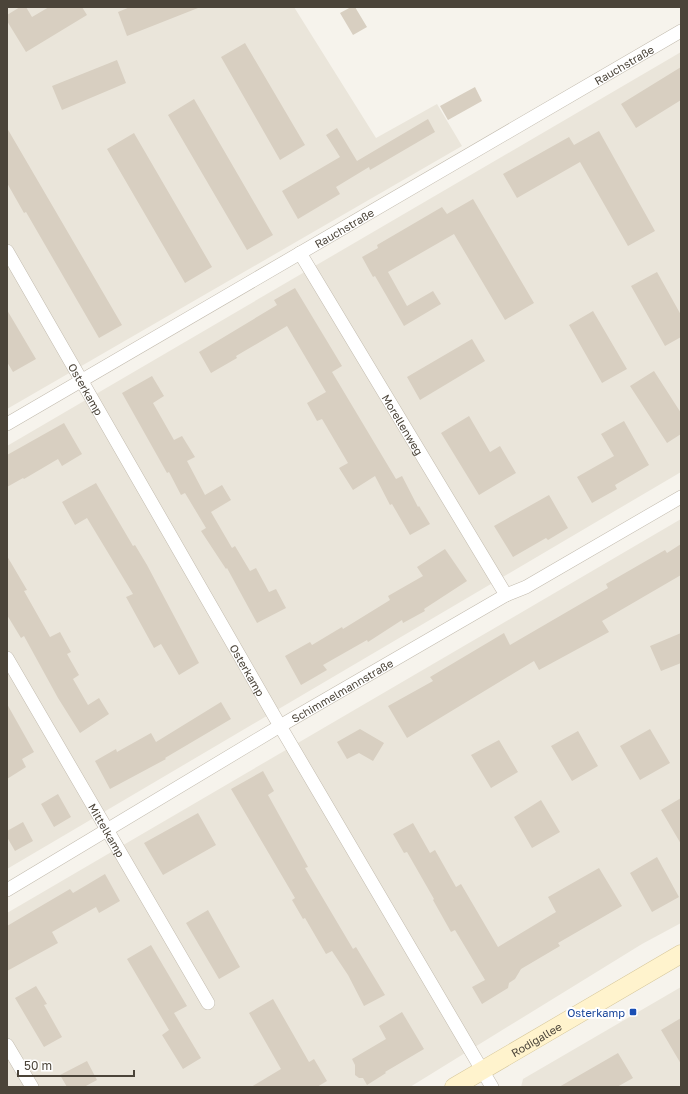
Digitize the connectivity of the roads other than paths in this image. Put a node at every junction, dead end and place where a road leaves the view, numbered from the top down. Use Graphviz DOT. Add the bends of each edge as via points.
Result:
graph roads {
  1 [pos="681,31"];
  2 [pos="7,251"];
  3 [pos="300,253"];
  4 [pos="82,380"];
  5 [pos="7,424"];
  6 [pos="681,497"];
  7 [pos="506,595"];
  8 [pos="7,658"];
  9 [pos="280,726"];
  10 [pos="108,831"];
  11 [pos="7,890"];
  12 [pos="681,954"];
  13 [pos="208,1003"];
  14 [pos="7,1045"];
  15 [pos="482,1070"];
  16 [pos="32,1087"];
  17 [pos="454,1087"];
  18 [pos="492,1087"];
  1 -- 3 [label="street, Rauchstraße"];
  2 -- 4 [label="street, Osterkamp"];
  3 -- 4 [label="street, Rauchstraße"];
  3 -- 7 [label="street, Morellenweg"];
  4 -- 5 [label="street, Rauchstraße"];
  4 -- 9 [label="street, Osterkamp"];
  6 -- 7 [label="street, Schimmelmannstraße" via="526,587"];
  7 -- 9 [label="street, Schimmelmannstraße"];
  8 -- 10 [label="street, Mittelkamp"];
  9 -- 10 [label="street, Schimmelmannstraße"];
  9 -- 15 [label="street, Osterkamp"];
  10 -- 11 [label="street, Schimmelmannstraße"];
  10 -- 13 [label="street, Mittelkamp"];
  12 -- 15 [label="main road, Rodigallee"];
  14 -- 16 [label="street"];
  15 -- 17 [label="main road, Rodigallee"];
  15 -- 18 [label="street, Osterkamp"];
}
